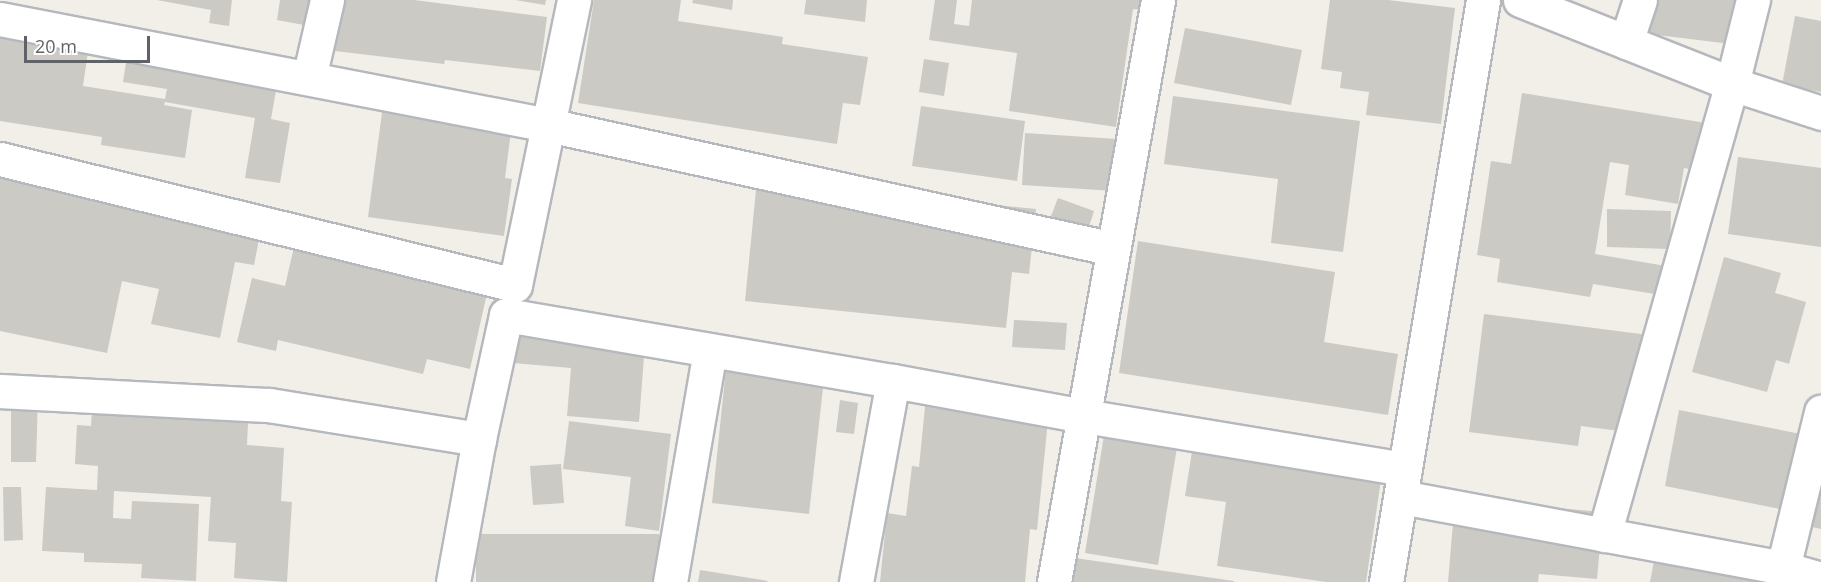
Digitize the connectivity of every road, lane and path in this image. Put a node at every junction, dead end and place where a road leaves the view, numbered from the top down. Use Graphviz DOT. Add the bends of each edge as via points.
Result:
graph roads {
  1 [pos="327,0"];
  2 [pos="574,0"];
  3 [pos="1158,0"];
  4 [pos="1483,0"];
  5 [pos="1520,0"];
  6 [pos="1640,0"];
  7 [pos="1753,0"];
  8 [pos="0,19"];
  9 [pos="1626,42"];
  10 [pos="309,78"];
  11 [pos="1732,84"];
  12 [pos="1821,114"];
  13 [pos="549,125"];
  14 [pos="0,159"];
  15 [pos="1114,249"];
  16 [pos="511,300"];
  17 [pos="710,350"];
  18 [pos="893,381"];
  19 [pos="0,391"];
  20 [pos="1821,412"];
  21 [pos="1084,416"];
  22 [pos="478,439"];
  23 [pos="1403,483"];
  24 [pos="1604,535"];
  25 [pos="1783,568"];
  26 [pos="1821,579"];
  27 [pos="453,582"];
  28 [pos="670,582"];
  29 [pos="856,582"];
  30 [pos="1053,582"];
  31 [pos="1386,582"];
  1 -- 10 [label="street"];
  2 -- 13 [label="street"];
  3 -- 15 [label="street"];
  4 -- 23 [label="street"];
  5 -- 9 [label="street"];
  6 -- 9 [label="street"];
  7 -- 11 [label="street"];
  8 -- 10 [label="street"];
  9 -- 11 [label="street"];
  10 -- 13 [label="street"];
  11 -- 12 [label="street"];
  11 -- 24 [label="street"];
  13 -- 15 [label="street"];
  13 -- 16 [label="street"];
  14 -- 16 [label="street"];
  15 -- 21 [label="street"];
  16 -- 17 [label="street"];
  16 -- 22 [label="street"];
  17 -- 18 [label="street"];
  17 -- 28 [label="street"];
  18 -- 21 [label="street"];
  18 -- 29 [label="street"];
  19 -- 22 [label="street" via="269,405"];
  20 -- 25 [label="street"];
  21 -- 23 [label="street"];
  21 -- 30 [label="street"];
  22 -- 27 [label="street"];
  23 -- 24 [label="street"];
  23 -- 31 [label="street"];
  24 -- 25 [label="street"];
  25 -- 26 [label="street"];
}
